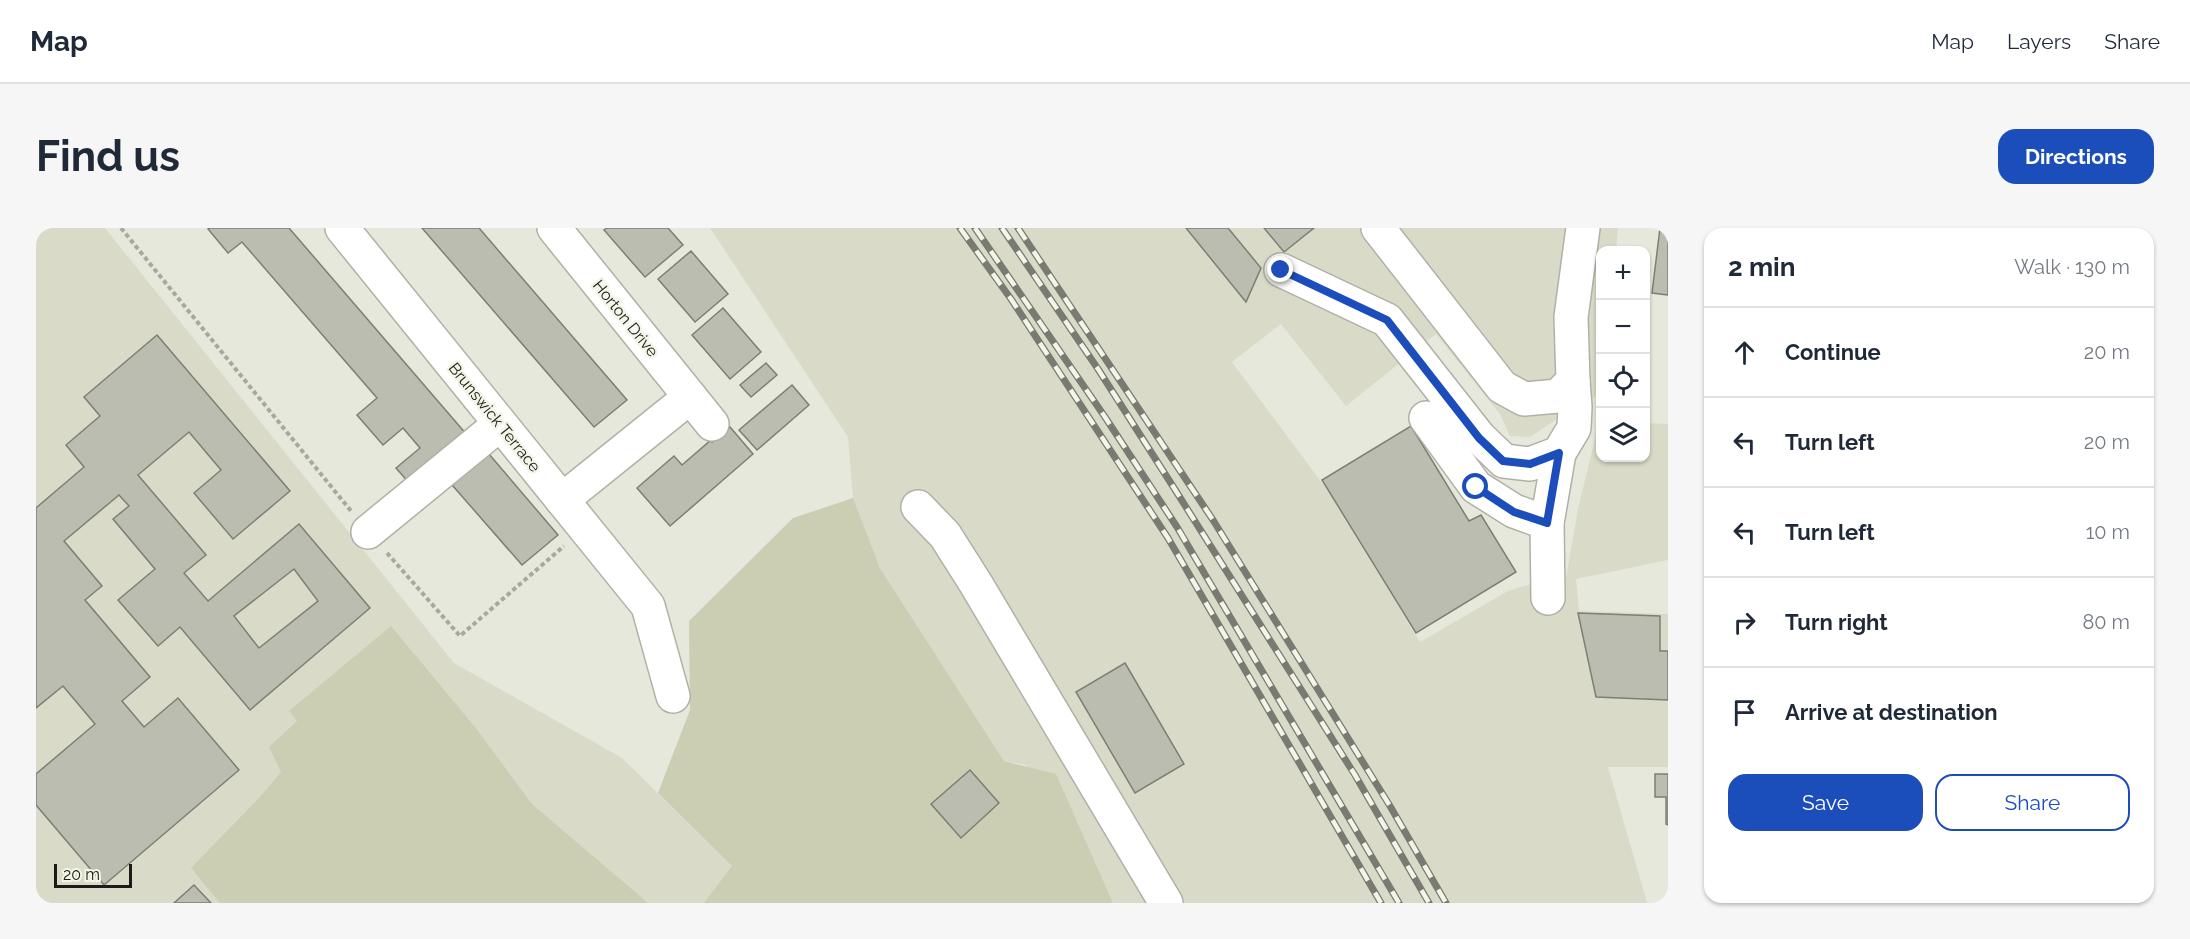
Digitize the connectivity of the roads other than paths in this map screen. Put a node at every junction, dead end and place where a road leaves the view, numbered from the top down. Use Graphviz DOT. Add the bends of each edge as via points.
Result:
graph roads {
  1 [pos="342,228"];
  2 [pos="1378,228"];
  3 [pos="1583,228"];
  4 [pos="565,232"];
  5 [pos="1281,270"];
  6 [pos="1573,381"];
  7 [pos="690,397"];
  8 [pos="1426,418"];
  9 [pos="500,424"];
  10 [pos="712,424"];
  11 [pos="1559,453"];
  12 [pos="562,500"];
  13 [pos="918,507"];
  14 [pos="1547,523"];
  15 [pos="368,531"];
  16 [pos="1548,598"];
  17 [pos="673,696"];
  18 [pos="1166,903"];
  1 -- 9 [label="street, Brunswick Terrace"];
  2 -- 6 [label="street" via="1502,387 1524,399 1558,396"];
  3 -- 6 [label="street" via="1571,317"];
  4 -- 7 [label="street, Horton Drive"];
  5 -- 11 [label="street" via="1387,320 1479,438 1503,461 1530,464"];
  6 -- 11 [label="street" via="1574,428"];
  7 -- 10 [label="street, Horton Drive"];
  7 -- 12 [label="street"];
  8 -- 14 [label="street" via="1476,487 1514,512"];
  9 -- 12 [label="street, Brunswick Terrace"];
  9 -- 15 [label="street"];
  11 -- 14 [label="street"];
  12 -- 17 [label="street, Brunswick Terrace" via="648,606"];
  13 -- 18 [label="street" via="945,535 976,584"];
  14 -- 16 [label="street"];
}
